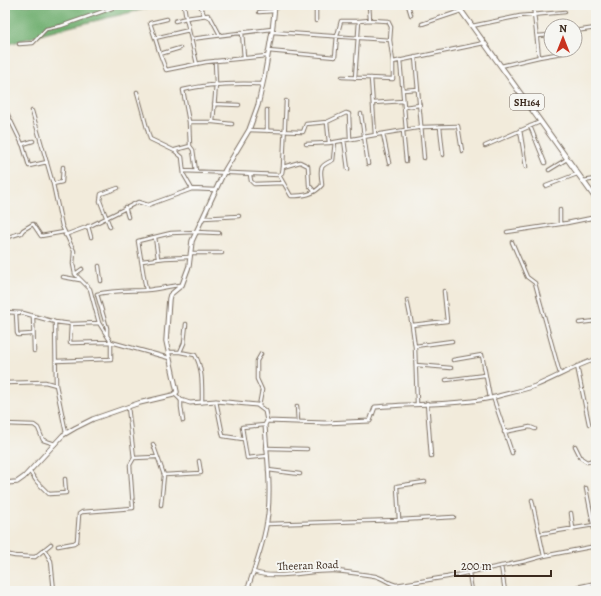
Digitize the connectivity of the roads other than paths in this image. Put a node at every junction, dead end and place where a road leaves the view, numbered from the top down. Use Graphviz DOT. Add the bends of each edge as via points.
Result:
graph roads {
  1 [pos="121,5"];
  2 [pos="184,5"];
  3 [pos="200,5"];
  4 [pos="275,5"];
  5 [pos="316,5"];
  6 [pos="369,5"];
  7 [pos="408,5"];
  8 [pos="457,5"];
  9 [pos="533,5"];
  10 [pos="274,11"];
  11 [pos="462,11"];
  12 [pos="260,12"];
  13 [pos="565,12"];
  14 [pos="204,15"];
  15 [pos="208,15"];
  16 [pos="411,15"];
  17 [pos="534,15"];
  18 [pos="167,18"];
  19 [pos="186,18"];
  20 [pos="370,20"];
  21 [pos="175,21"];
  22 [pos="316,21"];
  23 [pos="359,21"];
  24 [pos="422,24"];
  25 [pos="472,26"];
  26 [pos="596,28"];
  27 [pos="189,30"];
  28 [pos="583,30"];
  29 [pos="272,31"];
  30 [pos="242,32"];
  31 [pos="220,35"];
  32 [pos="543,35"];
  33 [pos="337,36"];
  34 [pos="537,36"];
  35 [pos="357,37"];
  36 [pos="155,38"];
  37 [pos="191,38"];
  38 [pos="390,40"];
  39 [pos="484,43"];
  40 [pos="20,44"];
  41 [pos="180,48"];
  42 [pos="268,51"];
  43 [pos="160,54"];
  44 [pos="267,56"];
  45 [pos="540,56"];
  46 [pos="543,56"];
  47 [pos="416,57"];
  48 [pos="244,58"];
  49 [pos="400,60"];
  50 [pos="215,61"];
  51 [pos="393,62"];
  52 [pos="197,64"];
  53 [pos="501,66"];
  54 [pos="342,77"];
  55 [pos="355,78"];
  56 [pos="372,78"];
  57 [pos="216,84"];
  58 [pos="262,84"];
  59 [pos="418,89"];
  60 [pos="403,90"];
  61 [pos="137,92"];
  62 [pos="403,100"];
  63 [pos="286,102"];
  64 [pos="373,103"];
  65 [pos="214,104"];
  66 [pos="239,105"];
  67 [pos="420,105"];
  68 [pos="404,107"];
  69 [pos="267,110"];
  70 [pos="32,111"];
  71 [pos="5,112"];
  72 [pos="361,114"];
  73 [pos="189,122"];
  74 [pos="213,122"];
  75 [pos="327,122"];
  76 [pos="540,122"];
  77 [pos="232,124"];
  78 [pos="530,126"];
  79 [pos="440,127"];
  80 [pos="422,128"];
  81 [pos="249,130"];
  82 [pos="267,130"];
  83 [pos="520,130"];
  84 [pos="285,131"];
  85 [pos="404,131"];
  86 [pos="383,134"];
  87 [pos="376,135"];
  88 [pos="363,137"];
  89 [pos="350,139"];
  90 [pos="33,140"];
  91 [pos="344,140"];
  92 [pos="329,142"];
  93 [pos="335,142"];
  94 [pos="22,144"];
  95 [pos="306,144"];
  96 [pos="190,146"];
  97 [pos="485,146"];
  98 [pos="175,150"];
  99 [pos="462,151"];
  100 [pos="443,155"];
  101 [pos="424,158"];
  102 [pos="567,158"];
  103 [pos="406,160"];
  104 [pos="47,162"];
  105 [pos="389,163"];
  106 [pos="545,163"];
  107 [pos="368,164"];
  108 [pos="63,167"];
  109 [pos="283,167"];
  110 [pos="526,167"];
  111 [pos="348,168"];
  112 [pos="549,170"];
  113 [pos="184,171"];
  114 [pos="196,171"];
  115 [pos="223,174"];
  116 [pos="577,174"];
  117 [pos="250,175"];
  118 [pos="279,176"];
  119 [pos="596,179"];
  120 [pos="583,181"];
  121 [pos="283,183"];
  122 [pos="53,184"];
  123 [pos="546,186"];
  124 [pos="118,188"];
  125 [pos="192,189"];
  126 [pos="215,190"];
  127 [pos="314,191"];
  128 [pos="596,200"];
  129 [pos="125,208"];
  130 [pos="560,210"];
  131 [pos="239,216"];
  132 [pos="128,217"];
  133 [pos="596,217"];
  134 [pos="107,218"];
  135 [pos="203,218"];
  136 [pos="560,224"];
  137 [pos="88,226"];
  138 [pos="110,227"];
  139 [pos="196,232"];
  140 [pos="507,232"];
  141 [pos="219,233"];
  142 [pos="65,234"];
  143 [pos="91,236"];
  144 [pos="155,237"];
  145 [pos="5,238"];
  146 [pos="512,242"];
  147 [pos="222,253"];
  148 [pos="190,255"];
  149 [pos="158,258"];
  150 [pos="142,261"];
  151 [pos="99,266"];
  152 [pos="82,269"];
  153 [pos="75,274"];
  154 [pos="63,277"];
  155 [pos="81,280"];
  156 [pos="101,281"];
  157 [pos="182,284"];
  158 [pos="146,290"];
  159 [pos="444,291"];
  160 [pos="406,300"];
  161 [pos="5,312"];
  162 [pos="16,313"];
  163 [pos="33,316"];
  164 [pos="596,321"];
  165 [pos="55,322"];
  166 [pos="99,323"];
  167 [pos="579,323"];
  168 [pos="71,324"];
  169 [pos="186,324"];
  170 [pos="412,325"];
  171 [pos="32,334"];
  172 [pos="107,335"];
  173 [pos="452,341"];
  174 [pos="111,342"];
  175 [pos="415,346"];
  176 [pos="34,351"];
  177 [pos="168,352"];
  178 [pos="180,352"];
  179 [pos="261,354"];
  180 [pos="169,358"];
  181 [pos="596,359"];
  182 [pos="453,360"];
  183 [pos="56,361"];
  184 [pos="416,365"];
  185 [pos="577,366"];
  186 [pos="451,368"];
  187 [pos="560,374"];
  188 [pos="485,375"];
  189 [pos="446,380"];
  190 [pos="5,383"];
  191 [pos="56,385"];
  192 [pos="175,394"];
  193 [pos="492,397"];
  194 [pos="181,400"];
  195 [pos="216,401"];
  196 [pos="202,402"];
  197 [pos="427,403"];
  198 [pos="417,404"];
  199 [pos="259,406"];
  200 [pos="297,406"];
  201 [pos="128,407"];
  202 [pos="184,420"];
  203 [pos="267,421"];
  204 [pos="298,422"];
  205 [pos="5,424"];
  206 [pos="589,424"];
  207 [pos="265,425"];
  208 [pos="535,429"];
  209 [pos="504,432"];
  210 [pos="66,433"];
  211 [pos="243,439"];
  212 [pos="54,444"];
  213 [pos="153,444"];
  214 [pos="575,446"];
  215 [pos="266,448"];
  216 [pos="307,449"];
  217 [pos="512,453"];
  218 [pos="267,456"];
  219 [pos="430,456"];
  220 [pos="156,457"];
  221 [pos="134,458"];
  222 [pos="596,459"];
  223 [pos="199,461"];
  224 [pos="268,470"];
  225 [pos="30,472"];
  226 [pos="300,474"];
  227 [pos="164,475"];
  228 [pos="65,479"];
  229 [pos="425,482"];
  230 [pos="5,483"];
  231 [pos="586,488"];
  232 [pos="532,500"];
  233 [pos="161,505"];
  234 [pos="571,513"];
  235 [pos="454,517"];
  236 [pos="399,520"];
  237 [pos="266,524"];
  238 [pos="594,525"];
  239 [pos="573,528"];
  240 [pos="539,534"];
  241 [pos="596,539"];
  242 [pos="51,544"];
  243 [pos="58,546"];
  244 [pos="596,546"];
  245 [pos="44,549"];
  246 [pos="5,554"];
  247 [pos="544,556"];
  248 [pos="501,566"];
  249 [pos="254,572"];
  250 [pos="469,573"];
  251 [pos="596,583"];
  252 [pos="54,591"];
  253 [pos="248,591"];
  254 [pos="472,591"];
  255 [pos="505,591"];
  256 [pos="558,591"];
  1 -- 40 [label="street" via="46,29 33,43"];
  2 -- 19 [label="street"];
  3 -- 14 [label="street"];
  4 -- 10 [label="main road"];
  5 -- 22 [label="street"];
  6 -- 20 [label="street"];
  7 -- 16 [label="street"];
  8 -- 11 [label="main road, SH164"];
  9 -- 17 [label="street"];
  10 -- 12 [label="street"];
  10 -- 29 [label="main road"];
  11 -- 24 [label="street"];
  11 -- 25 [label="main road, SH164"];
  13 -- 17 [label="street"];
  14 -- 15 [label="street"];
  14 -- 19 [label="street"];
  14 -- 31 [label="street" via="211,18"];
  17 -- 25 [label="street"];
  17 -- 34 [label="street"];
  18 -- 36 [label="street" via="150,23"];
  19 -- 21 [label="street"];
  19 -- 27 [label="street"];
  20 -- 23 [label="street"];
  20 -- 38 [label="street" via="388,21 391,27"];
  23 -- 33 [label="street" via="340,21"];
  23 -- 35 [label="street"];
  25 -- 39 [label="main road, SH164"];
  26 -- 28 [label="street"];
  27 -- 36 [label="street"];
  27 -- 37 [label="street"];
  29 -- 30 [label="street"];
  29 -- 33 [label="street"];
  29 -- 42 [label="main road"];
  30 -- 31 [label="street"];
  30 -- 48 [label="street"];
  31 -- 37 [label="street"];
  32 -- 34 [label="street"];
  33 -- 35 [label="street"];
  33 -- 42 [label="street" via="336,57"];
  34 -- 45 [label="street"];
  35 -- 38 [label="street"];
  35 -- 55 [label="street"];
  36 -- 43 [label="street"];
  37 -- 52 [label="street"];
  38 -- 51 [label="street"];
  39 -- 47 [label="street"];
  39 -- 53 [label="main road, SH164"];
  41 -- 43 [label="street"];
  42 -- 44 [label="main road"];
  43 -- 52 [label="street" via="166,70"];
  44 -- 48 [label="street"];
  44 -- 58 [label="main road"];
  45 -- 46 [label="street"];
  45 -- 53 [label="street"];
  47 -- 49 [label="street"];
  47 -- 59 [label="street"];
  48 -- 50 [label="street"];
  49 -- 51 [label="street"];
  49 -- 60 [label="street"];
  50 -- 52 [label="street"];
  50 -- 57 [label="street"];
  51 -- 56 [label="street" via="393,79"];
  53 -- 76 [label="main road, SH164"];
  54 -- 55 [label="street"];
  55 -- 56 [label="street"];
  56 -- 64 [label="street"];
  57 -- 58 [label="street"];
  57 -- 65 [label="street"];
  57 -- 73 [label="street" via="183,90"];
  58 -- 81 [label="main road"];
  59 -- 60 [label="street"];
  59 -- 67 [label="street"];
  60 -- 62 [label="street"];
  61 -- 98 [label="street" via="150,140"];
  62 -- 64 [label="street"];
  62 -- 68 [label="street"];
  63 -- 84 [label="street"];
  64 -- 87 [label="street"];
  65 -- 66 [label="street"];
  65 -- 74 [label="street"];
  67 -- 68 [label="street"];
  67 -- 80 [label="street"];
  68 -- 85 [label="street"];
  69 -- 82 [label="street"];
  70 -- 104 [label="street"];
  71 -- 94 [label="street"];
  72 -- 88 [label="street"];
  73 -- 74 [label="street"];
  73 -- 96 [label="street"];
  74 -- 77 [label="street"];
  75 -- 84 [label="street" via="306,124 303,132"];
  75 -- 89 [label="street" via="349,114"];
  75 -- 92 [label="street"];
  76 -- 78 [label="street"];
  76 -- 102 [label="main road, SH164"];
  78 -- 83 [label="street"];
  78 -- 106 [label="street"];
  79 -- 80 [label="street"];
  79 -- 99 [label="street" via="458,126"];
  79 -- 100 [label="street"];
  80 -- 85 [label="street"];
  80 -- 101 [label="street"];
  81 -- 82 [label="street"];
  81 -- 115 [label="main road"];
  82 -- 84 [label="street"];
  83 -- 97 [label="street"];
  83 -- 110 [label="street"];
  84 -- 109 [label="street"];
  85 -- 86 [label="street"];
  85 -- 103 [label="street"];
  86 -- 87 [label="street"];
  86 -- 105 [label="street"];
  87 -- 88 [label="street"];
  88 -- 89 [label="street"];
  88 -- 107 [label="street"];
  89 -- 91 [label="street"];
  90 -- 94 [label="street"];
  91 -- 93 [label="street"];
  91 -- 111 [label="street"];
  92 -- 93 [label="street"];
  92 -- 95 [label="street"];
  93 -- 127 [label="street" via="333,160 323,165 322,185"];
  94 -- 104 [label="street" via="29,166"];
  96 -- 98 [label="street"];
  96 -- 114 [label="street"];
  98 -- 113 [label="street" via="182,157"];
  102 -- 112 [label="street"];
  102 -- 116 [label="main road, SH164"];
  104 -- 122 [label="street"];
  108 -- 122 [label="street" via="62,182"];
  109 -- 118 [label="street"];
  109 -- 127 [label="street" via="300,162 308,166 309,185"];
  113 -- 114 [label="street"];
  113 -- 125 [label="street"];
  114 -- 115 [label="street"];
  115 -- 117 [label="street"];
  115 -- 126 [label="main road"];
  116 -- 120 [label="main road, SH164"];
  116 -- 123 [label="street"];
  117 -- 118 [label="street"];
  117 -- 121 [label="street" via="254,184"];
  118 -- 121 [label="street"];
  119 -- 120 [label="street"];
  120 -- 128 [label="main road, SH164"];
  121 -- 127 [label="street" via="290,196 305,196"];
  122 -- 142 [label="street"];
  124 -- 134 [label="street" via="101,194 100,201"];
  125 -- 126 [label="street"];
  125 -- 129 [label="street" via="148,205 138,202"];
  126 -- 135 [label="main road"];
  129 -- 132 [label="street"];
  129 -- 134 [label="street"];
  130 -- 136 [label="street"];
  131 -- 135 [label="street"];
  133 -- 136 [label="street"];
  134 -- 137 [label="street"];
  134 -- 138 [label="street"];
  135 -- 139 [label="main road"];
  136 -- 140 [label="street"];
  137 -- 142 [label="street"];
  137 -- 143 [label="street"];
  139 -- 141 [label="street"];
  139 -- 144 [label="street" via="171,233"];
  139 -- 148 [label="main road"];
  142 -- 145 [label="street" via="41,236 33,224 21,233"];
  142 -- 153 [label="street" via="74,251"];
  144 -- 149 [label="street"];
  144 -- 150 [label="street" via="138,241"];
  146 -- 187 [label="street" via="527,277 535,283"];
  147 -- 148 [label="street"];
  148 -- 149 [label="street"];
  148 -- 157 [label="main road"];
  149 -- 150 [label="street"];
  150 -- 158 [label="street"];
  151 -- 156 [label="street"];
  152 -- 153 [label="street"];
  153 -- 155 [label="street"];
  154 -- 155 [label="street"];
  155 -- 166 [label="street" via="90,289"];
  157 -- 158 [label="street"];
  157 -- 177 [label="main road" via="169,299 166,341"];
  158 -- 172 [label="street" via="109,291 97,294"];
  159 -- 170 [label="street" via="447,321"];
  160 -- 170 [label="street"];
  161 -- 162 [label="street"];
  162 -- 163 [label="street"];
  162 -- 171 [label="street" via="18,336"];
  163 -- 165 [label="street"];
  163 -- 171 [label="street"];
  164 -- 167 [label="street"];
  165 -- 168 [label="street"];
  165 -- 183 [label="street"];
  166 -- 168 [label="street"];
  166 -- 172 [label="street"];
  168 -- 174 [label="street" via="70,343"];
  169 -- 178 [label="street" via="184,343"];
  170 -- 175 [label="street"];
  171 -- 176 [label="street"];
  172 -- 174 [label="street"];
  173 -- 175 [label="street"];
  174 -- 180 [label="street"];
  174 -- 183 [label="street" via="111,359"];
  175 -- 184 [label="street"];
  177 -- 178 [label="street"];
  177 -- 180 [label="main road"];
  178 -- 196 [label="street" via="195,354 202,386"];
  179 -- 199 [label="street" via="257,361 257,379 262,390"];
  180 -- 192 [label="main road" via="177,390"];
  181 -- 185 [label="street"];
  182 -- 188 [label="street" via="482,355"];
  183 -- 191 [label="street"];
  184 -- 186 [label="street"];
  184 -- 198 [label="street"];
  185 -- 187 [label="street"];
  185 -- 206 [label="street"];
  187 -- 193 [label="street" via="534,386"];
  188 -- 189 [label="street"];
  188 -- 193 [label="street"];
  190 -- 191 [label="street" via="45,382"];
  191 -- 210 [label="street"];
  192 -- 194 [label="street"];
  192 -- 201 [label="main road"];
  193 -- 197 [label="street"];
  193 -- 209 [label="street"];
  194 -- 196 [label="street" via="190,403"];
  194 -- 202 [label="street" via="180,407"];
  195 -- 196 [label="street"];
  195 -- 199 [label="street"];
  195 -- 211 [label="street" via="224,436"];
  197 -- 198 [label="street"];
  197 -- 219 [label="street"];
  198 -- 204 [label="street" via="376,407 370,421"];
  199 -- 203 [label="street" via="264,411"];
  200 -- 204 [label="street"];
  201 -- 210 [label="main road" via="93,419"];
  201 -- 221 [label="street"];
  203 -- 204 [label="street"];
  203 -- 207 [label="street"];
  205 -- 212 [label="street" via="34,425 43,440"];
  207 -- 211 [label="street" via="243,426"];
  207 -- 215 [label="street"];
  208 -- 209 [label="street" via="530,427"];
  209 -- 217 [label="street"];
  210 -- 212 [label="main road"];
  211 -- 218 [label="street" via="247,458"];
  212 -- 225 [label="main road"];
  213 -- 220 [label="street"];
  214 -- 222 [label="street" via="581,458 587,462"];
  215 -- 216 [label="street"];
  215 -- 218 [label="street"];
  218 -- 224 [label="street"];
  220 -- 221 [label="street"];
  220 -- 227 [label="street"];
  221 -- 243 [label="street" via="130,465 133,508 82,512 79,514 77,541"];
  223 -- 227 [label="street" via="201,473"];
  224 -- 226 [label="street"];
  224 -- 237 [label="street"];
  225 -- 228 [label="street" via="49,494 66,493"];
  225 -- 230 [label="main road" via="17,482"];
  227 -- 233 [label="street"];
  229 -- 236 [label="street" via="397,486"];
  231 -- 238 [label="street"];
  232 -- 240 [label="street"];
  234 -- 239 [label="street"];
  235 -- 236 [label="street"];
  236 -- 237 [label="street"];
  237 -- 249 [label="street"];
  238 -- 239 [label="street"];
  238 -- 241 [label="street"];
  239 -- 240 [label="street"];
  240 -- 247 [label="street"];
  242 -- 245 [label="street"];
  244 -- 247 [label="street, Theeran Road"];
  245 -- 246 [label="street" via="35,557"];
  245 -- 252 [label="street" via="51,561"];
  247 -- 248 [label="street, Theeran Road"];
  248 -- 250 [label="street, Theeran Road"];
  248 -- 255 [label="street"];
  249 -- 250 [label="street, Theeran Road" via="282,574 335,571 381,577 396,585"];
  249 -- 253 [label="street"];
  250 -- 254 [label="street"];
  251 -- 256 [label="street"];
}
